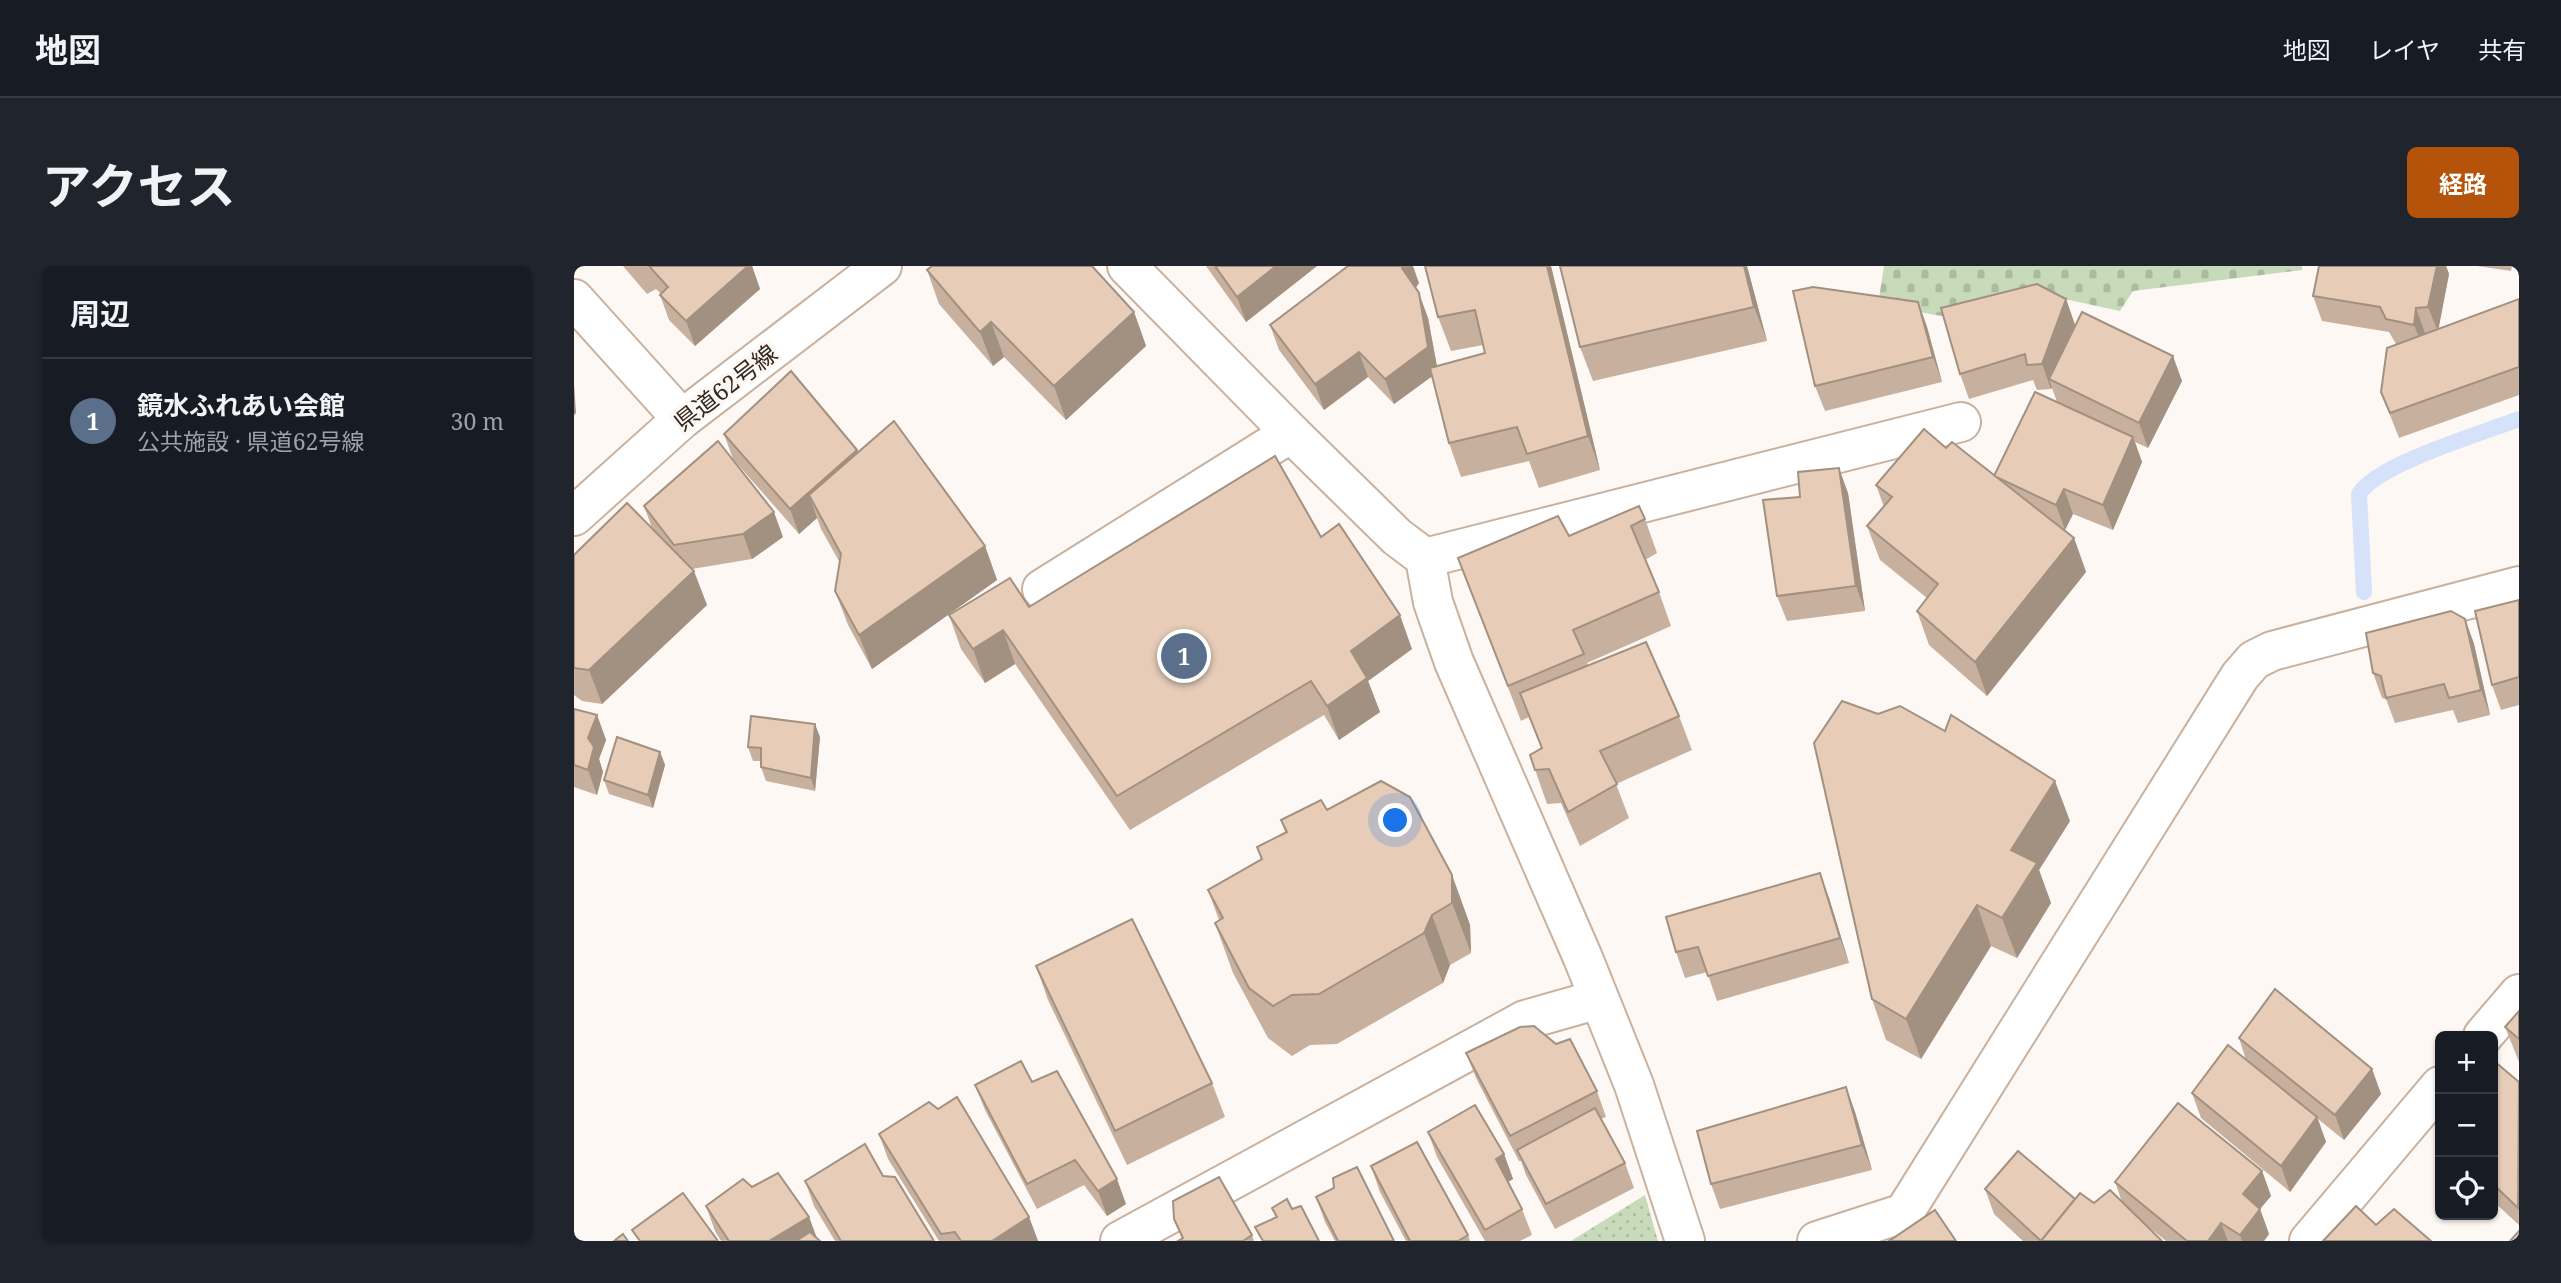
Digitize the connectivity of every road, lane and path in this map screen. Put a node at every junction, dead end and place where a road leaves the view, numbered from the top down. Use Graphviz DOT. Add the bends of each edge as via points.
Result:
graph roads {
  1 [pos="882,266"];
  2 [pos="1127,266"];
  3 [pos="574,299"];
  4 [pos="682,419"];
  5 [pos="1961,422"];
  6 [pos="1291,433"];
  7 [pos="574,516"];
  8 [pos="1425,558"];
  9 [pos="2519,586"];
  10 [pos="1041,589"];
  11 [pos="2519,994"];
  12 [pos="1599,999"];
  13 [pos="2487,1031"];
  14 [pos="2435,1093"];
  15 [pos="1120,1241"];
  16 [pos="1685,1241"];
  17 [pos="1817,1241"];
  18 [pos="2309,1241"];
  1 -- 4 [label="street, 県道62号線"];
  2 -- 6 [label="street"];
  3 -- 4 [label="street"];
  4 -- 7 [label="street, 県道62号線"];
  5 -- 8 [label="street"];
  6 -- 8 [label="street" via="1397,537"];
  6 -- 10 [label="street"];
  8 -- 12 [label="street" via="1433,602 1454,662"];
  9 -- 17 [label="street" via="2272,651 2254,660 1904,1213"];
  11 -- 13 [label="street"];
  12 -- 15 [label="street" via="1525,1020"];
  12 -- 16 [label="street" via="1634,1085"];
  14 -- 18 [label="street"];
}
